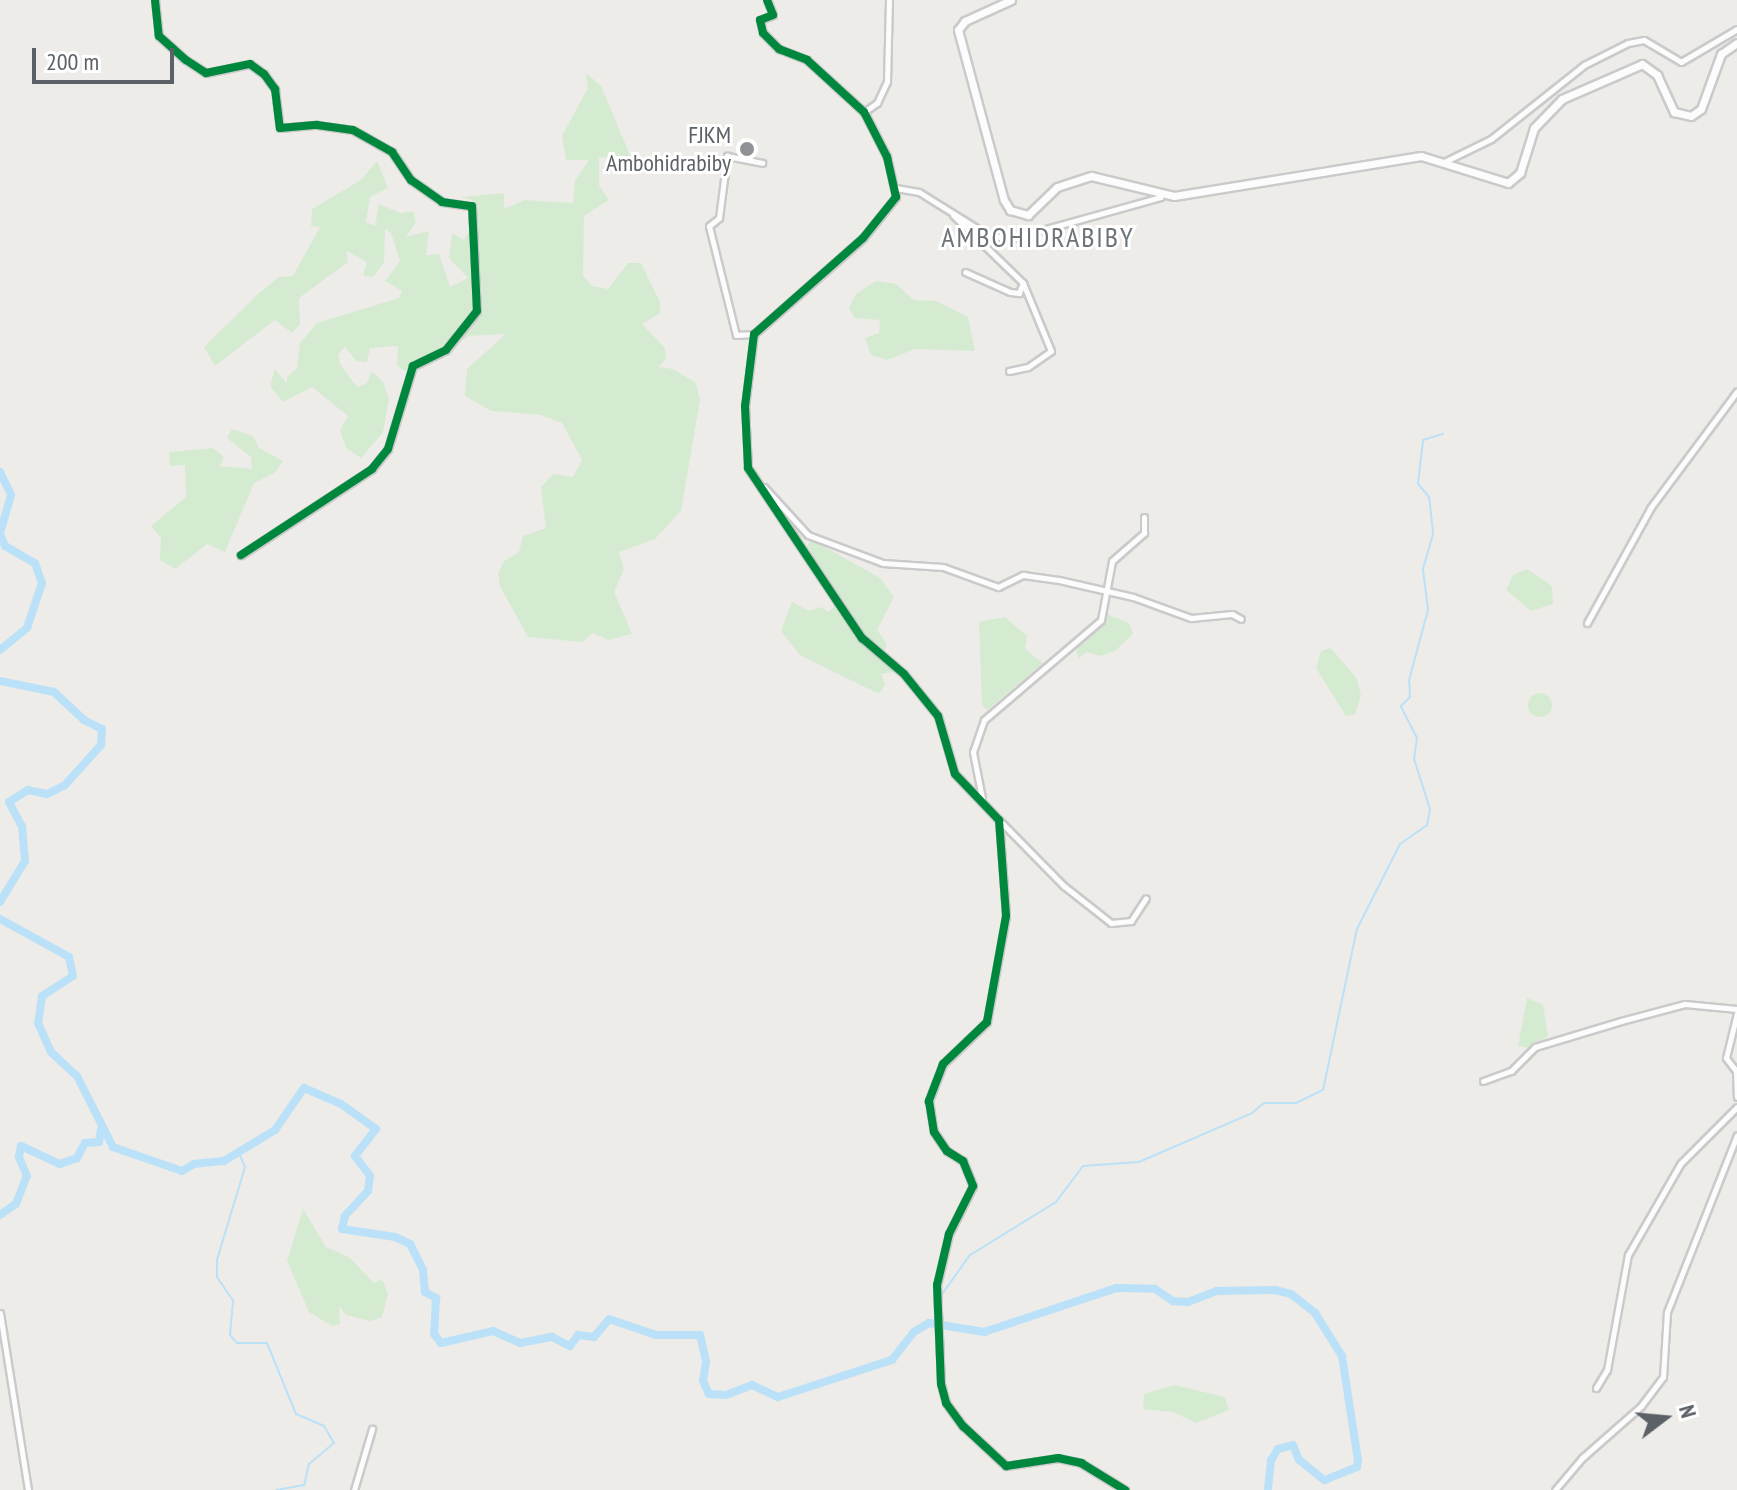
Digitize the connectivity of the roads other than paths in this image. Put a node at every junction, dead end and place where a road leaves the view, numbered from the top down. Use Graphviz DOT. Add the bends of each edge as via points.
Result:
graph roads {
  1 [pos="155,0"];
  2 [pos="767,0"];
  3 [pos="889,0"];
  4 [pos="1011,0"];
  5 [pos="1737,29"];
  6 [pos="1737,43"];
  7 [pos="864,112"];
  8 [pos="1446,161"];
  9 [pos="762,163"];
  10 [pos="896,188"];
  11 [pos="1160,197"];
  12 [pos="952,214"];
  13 [pos="965,272"];
  14 [pos="1023,283"];
  15 [pos="754,334"];
  16 [pos="1009,371"];
  17 [pos="1737,391"];
  18 [pos="755,477"];
  19 [pos="1144,517"];
  20 [pos="241,555"];
  21 [pos="1109,593"];
  22 [pos="1241,619"];
  23 [pos="1587,623"];
  24 [pos="982,800"];
  25 [pos="999,820"];
  26 [pos="1146,898"];
  27 [pos="1737,1011"];
  28 [pos="1728,1050"];
  29 [pos="1737,1053"];
  30 [pos="1483,1081"];
  31 [pos="1737,1097"];
  32 [pos="1737,1107"];
  33 [pos="1737,1135"];
  34 [pos="0,1313"];
  35 [pos="1596,1388"];
  36 [pos="372,1429"];
  37 [pos="28,1490"];
  38 [pos="354,1490"];
  39 [pos="1125,1490"];
  40 [pos="1555,1490"];
  1 -- 20 [label="street" via="159,36 186,60 206,73 250,64 264,74 275,89 280,128 317,125 353,130 392,152 411,180 442,202 472,206 477,311 446,350 413,366 388,449 372,469 291,517 276,536"];
  2 -- 7 [label="street" via="773,15 760,20 763,33 779,49 807,60"];
  3 -- 7 [label="street" via="887,82 877,103"];
  4 -- 11 [label="main road" via="965,21 958,30 1010,210 1028,215 1057,187 1091,176"];
  5 -- 8 [label="street" via="1681,62 1644,40 1628,43 1584,65 1491,139"];
  6 -- 8 [label="main road" via="1721,54 1696,114 1674,112 1653,70 1636,64 1547,111 1512,182"];
  7 -- 10 [label="street"];
  8 -- 11 [label="main road" via="1397,156"];
  9 -- 15 [label="street" via="738,154 727,156 719,218 709,226 736,335"];
  10 -- 12 [label="street" via="919,192"];
  10 -- 15 [label="street" via="896,197 863,238"];
  11 -- 12 [label="street" via="1010,239 986,234"];
  12 -- 14 [label="street"];
  13 -- 14 [label="street" via="1010,292 1019,293"];
  14 -- 16 [label="street" via="1051,351 1028,367"];
  15 -- 18 [label="street" via="745,406 748,468"];
  17 -- 23 [label="street" via="1651,507"];
  18 -- 21 [label="street" via="808,535 860,556 951,568 998,587 1023,575"];
  18 -- 24 [label="street" via="862,638 904,674 938,716 955,774"];
  19 -- 21 [label="street" via="1144,533 1112,561"];
  21 -- 22 [label="street" via="1191,618 1232,614"];
  21 -- 24 [label="street" via="1101,620 984,720 973,752"];
  24 -- 25 [label="street"];
  25 -- 26 [label="street" via="1064,886 1111,923 1131,921"];
  25 -- 39 [label="street" via="1006,916 987,1022 943,1064 929,1101 934,1132 947,1151 963,1161 973,1186 949,1234 937,1285 946,1403 1006,1466 1058,1458 1081,1463"];
  27 -- 28 [label="street"];
  27 -- 30 [label="street" via="1685,1004 1621,1021 1535,1047 1511,1071"];
  28 -- 29 [label="street"];
  28 -- 31 [label="street"];
  32 -- 35 [label="street" via="1681,1163 1628,1255 1607,1370"];
  33 -- 40 [label="street" via="1667,1312 1663,1377 1641,1406 1582,1458"];
  34 -- 37 [label="street"];
  36 -- 38 [label="street"];
}
